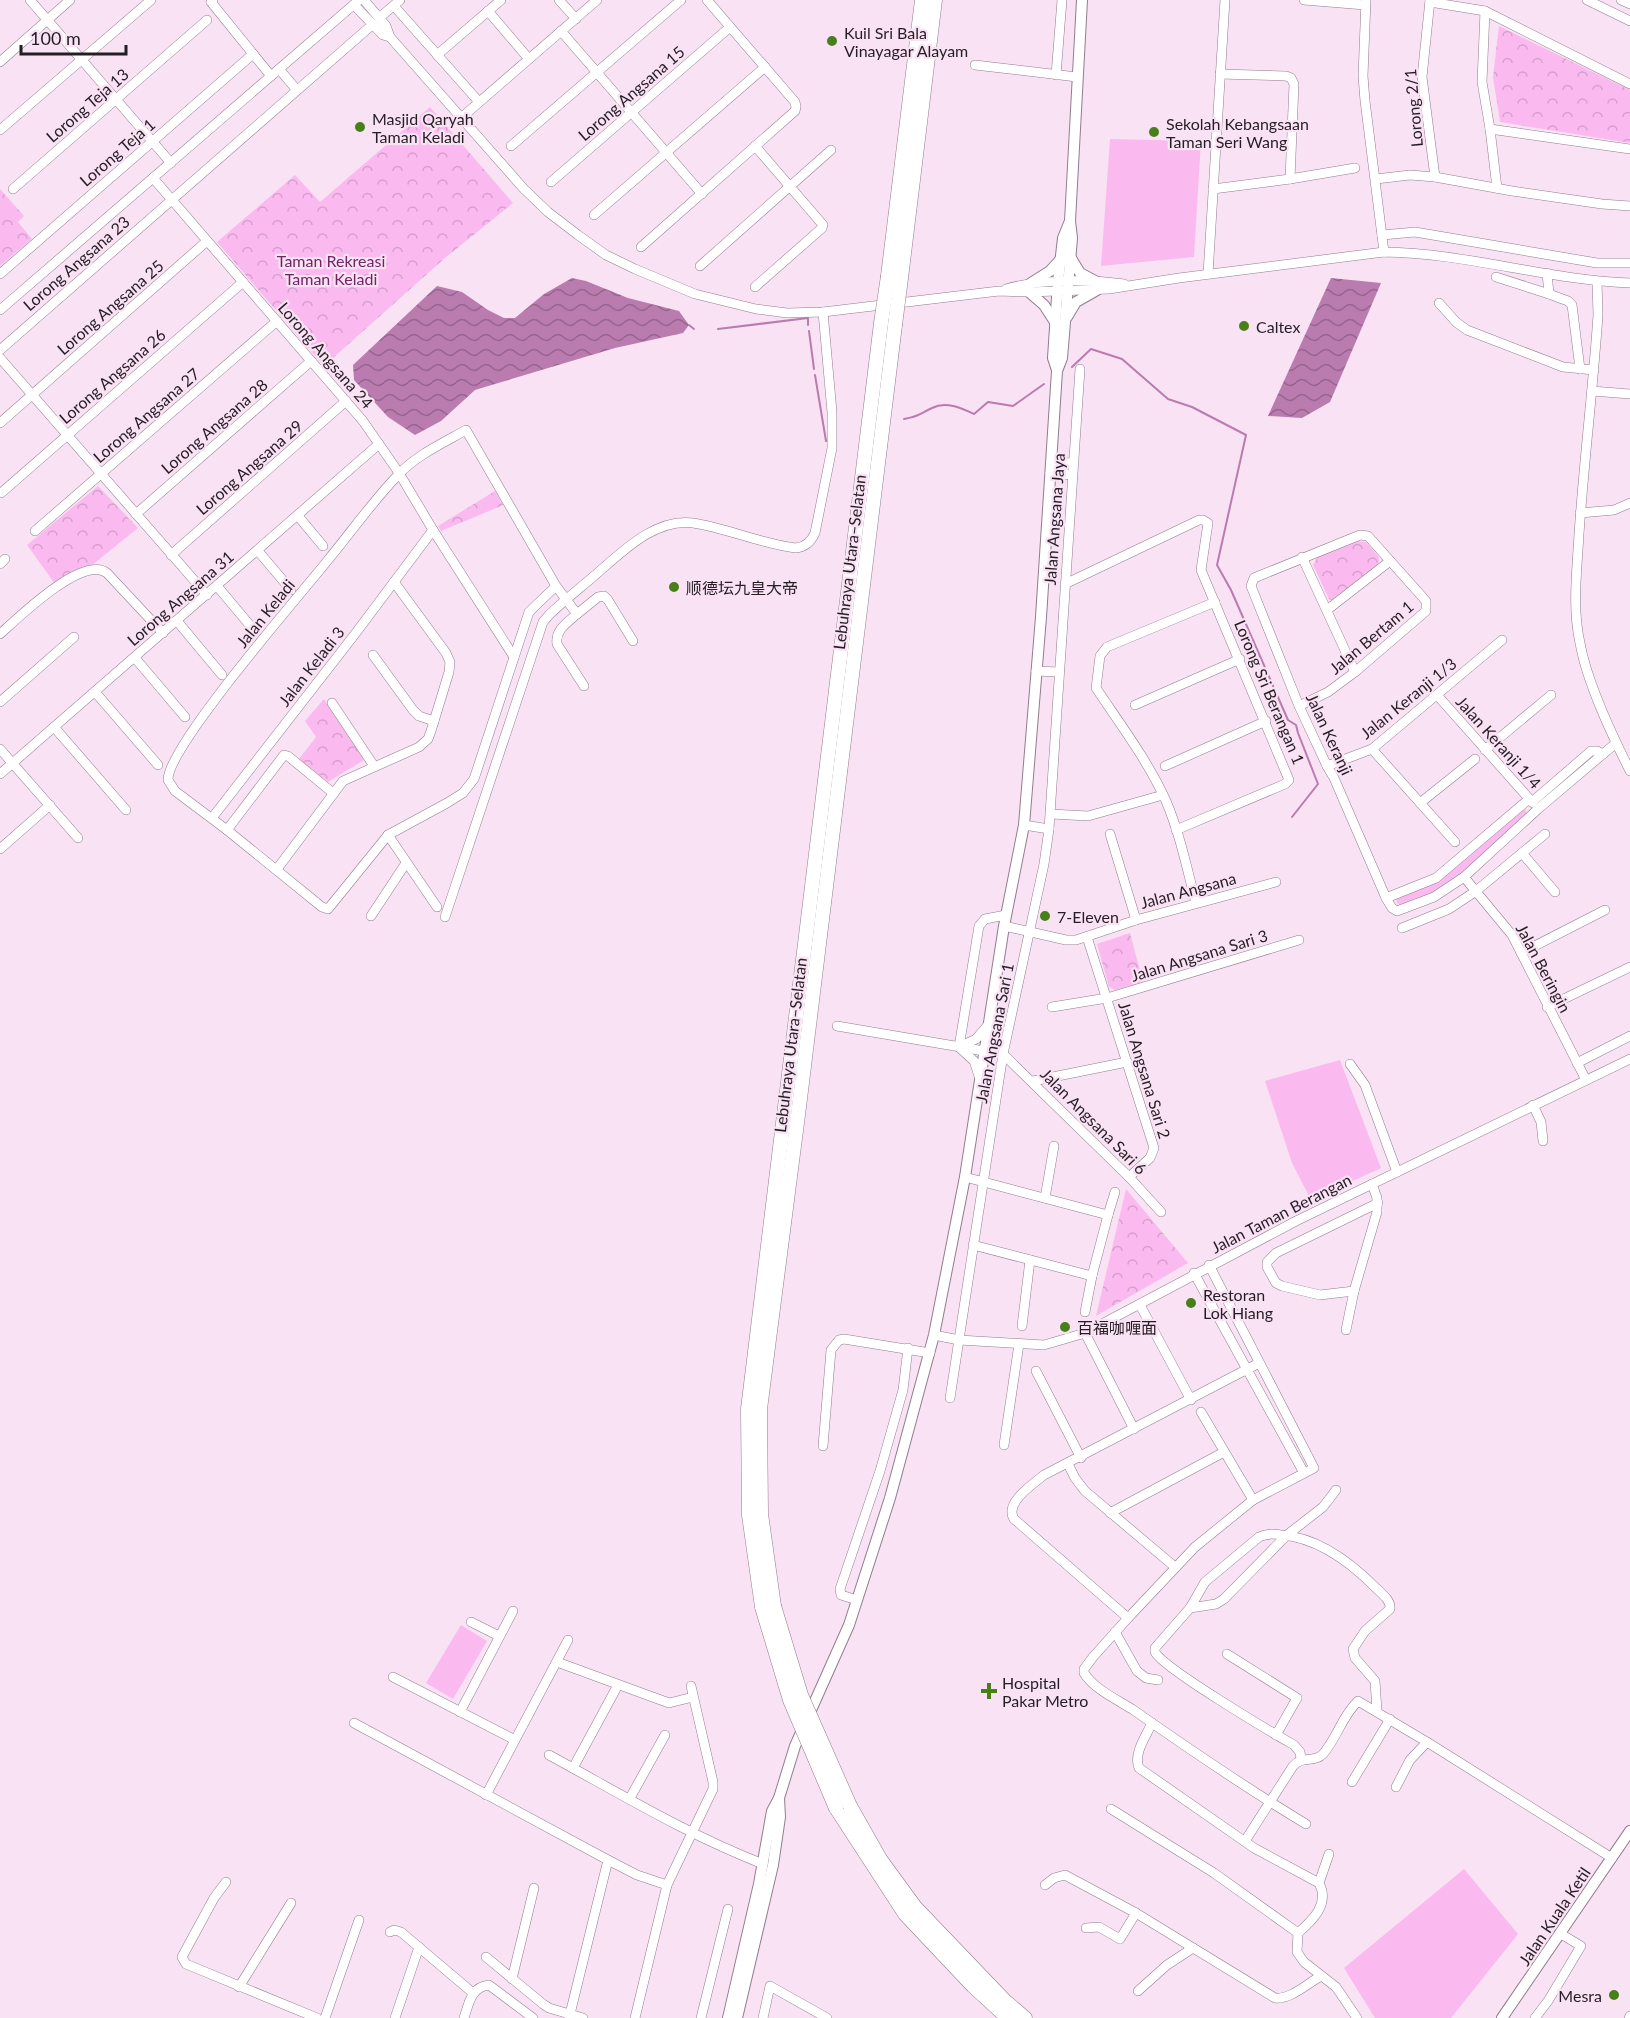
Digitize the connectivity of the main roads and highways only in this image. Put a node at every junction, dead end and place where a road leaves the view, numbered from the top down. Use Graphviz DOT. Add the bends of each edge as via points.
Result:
graph roads {
  1 [pos="922,0"];
  2 [pos="934,0"];
  3 [pos="1082,0"];
  4 [pos="1066,259"];
  5 [pos="894,277"];
  6 [pos="1060,323"];
  7 [pos="779,1798"];
  8 [pos="843,1807"];
  9 [pos="1630,1831"];
  10 [pos="728,2018"];
  11 [pos="737,2018"];
  12 [pos="1008,2018"];
  13 [pos="1025,2018"];
  14 [pos="1502,2018"];
  1 -- 5 [label="highway, Lebuhraya Utara–Selatan"];
  2 -- 5 [label="highway, Lebuhraya Utara–Selatan"];
  3 -- 4 [label="main road" via="1072,238"];
  4 -- 6 [label="main road"];
  4 -- 6 [label="main road" via="1030,287"];
  4 -- 6 [label="main road" via="1097,286 1076,302"];
  5 -- 8 [label="highway, Lebuhraya Utara–Selatan, bridge" via="798,1114 760,1409 761,1514 768,1606"];
  6 -- 7 [label="main road" via="1053,358 1057,371 1024,825 1004,926 965,1177 930,1353 892,1491 857,1600 795,1746"];
  7 -- 10 [label="main road" via="772,1811"];
  7 -- 11 [label="main road" via="773,1865"];
  8 -- 12 [label="highway, Lebuhraya Utara–Selatan" via="905,1914"];
  8 -- 13 [label="highway, Lebuhraya Utara–Selatan" via="915,1907"];
  9 -- 14 [label="main road, Jalan Kuala Ketil"];
}
